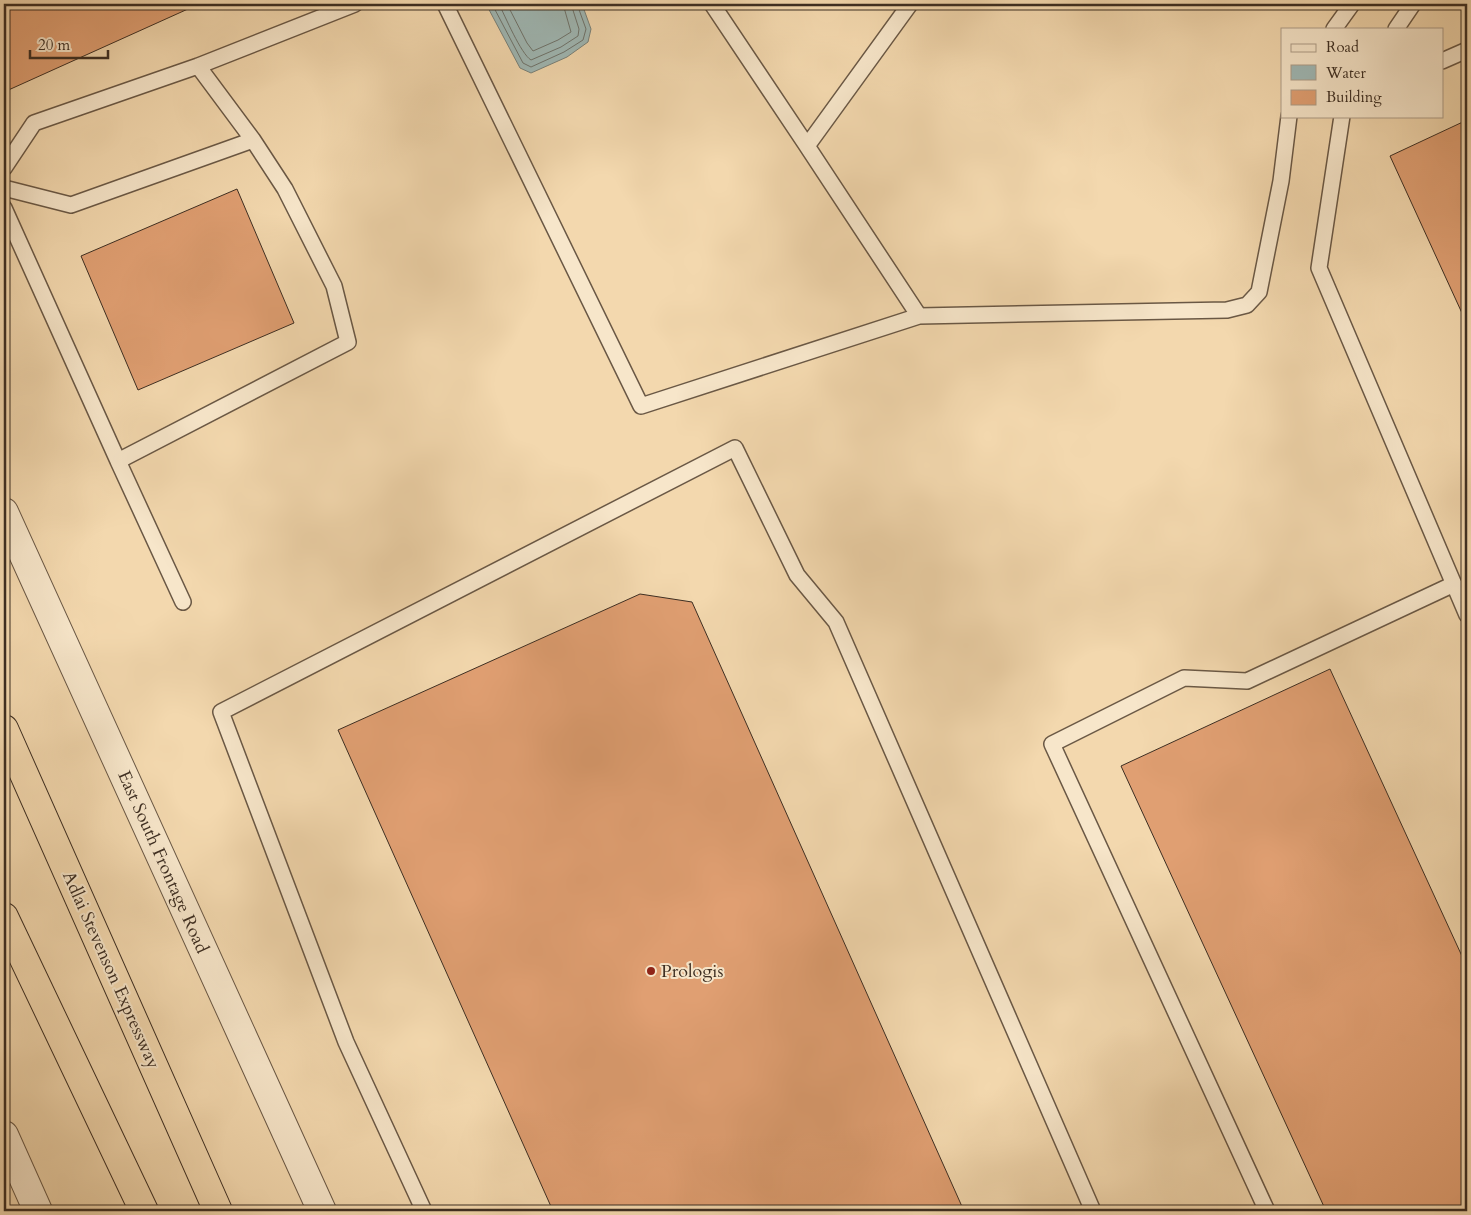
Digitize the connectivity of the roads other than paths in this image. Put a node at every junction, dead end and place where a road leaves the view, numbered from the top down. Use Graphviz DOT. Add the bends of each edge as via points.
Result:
graph roads {
  1 [pos="355,4"];
  2 [pos="445,4"];
  3 [pos="712,4"];
  4 [pos="910,4"];
  5 [pos="1352,4"];
  6 [pos="1413,4"];
  7 [pos="1335,28"];
  8 [pos="1397,28"];
  9 [pos="1467,50"];
  10 [pos="1444,60"];
  11 [pos="198,66"];
  12 [pos="1289,118"];
  13 [pos="1342,118"];
  14 [pos="253,140"];
  15 [pos="807,146"];
  16 [pos="4,168"];
  17 [pos="4,188"];
  18 [pos="4,208"];
  19 [pos="919,316"];
  20 [pos="118,461"];
  21 [pos="4,512"];
  22 [pos="1454,584"];
  23 [pos="183,602"];
  24 [pos="1467,615"];
  25 [pos="4,729"];
  26 [pos="4,917"];
  27 [pos="4,1135"];
  28 [pos="38,1211"];
  29 [pos="144,1211"];
  30 [pos="218,1211"];
  31 [pos="322,1211"];
  32 [pos="424,1211"];
  33 [pos="1093,1211"];
  34 [pos="1267,1211"];
  1 -- 11 [label="lane"];
  2 -- 19 [label="lane" via="641,406"];
  3 -- 15 [label="lane"];
  4 -- 15 [label="lane"];
  5 -- 7 [label="lane"];
  6 -- 8 [label="lane"];
  9 -- 10 [label="lane"];
  11 -- 14 [label="lane"];
  11 -- 16 [label="lane" via="34,123"];
  12 -- 19 [label="lane" via="1281,181 1259,292 1246,305 1227,310"];
  13 -- 22 [label="lane" via="1319,268"];
  14 -- 17 [label="lane" via="71,205"];
  14 -- 20 [label="lane" via="285,188 334,286 348,342"];
  15 -- 19 [label="lane"];
  18 -- 20 [label="lane"];
  20 -- 23 [label="lane"];
  21 -- 31 [label="street, East South Frontage Road"];
  22 -- 24 [label="lane"];
  22 -- 34 [label="lane" via="1246,681 1184,678 1052,744"];
  25 -- 30 [label="highway, Adlai Stevenson Expressway"];
  26 -- 29 [label="highway"];
  27 -- 28 [label="street"];
  32 -- 33 [label="lane" via="346,1042 221,712 735,448 797,575 836,622"];
}
